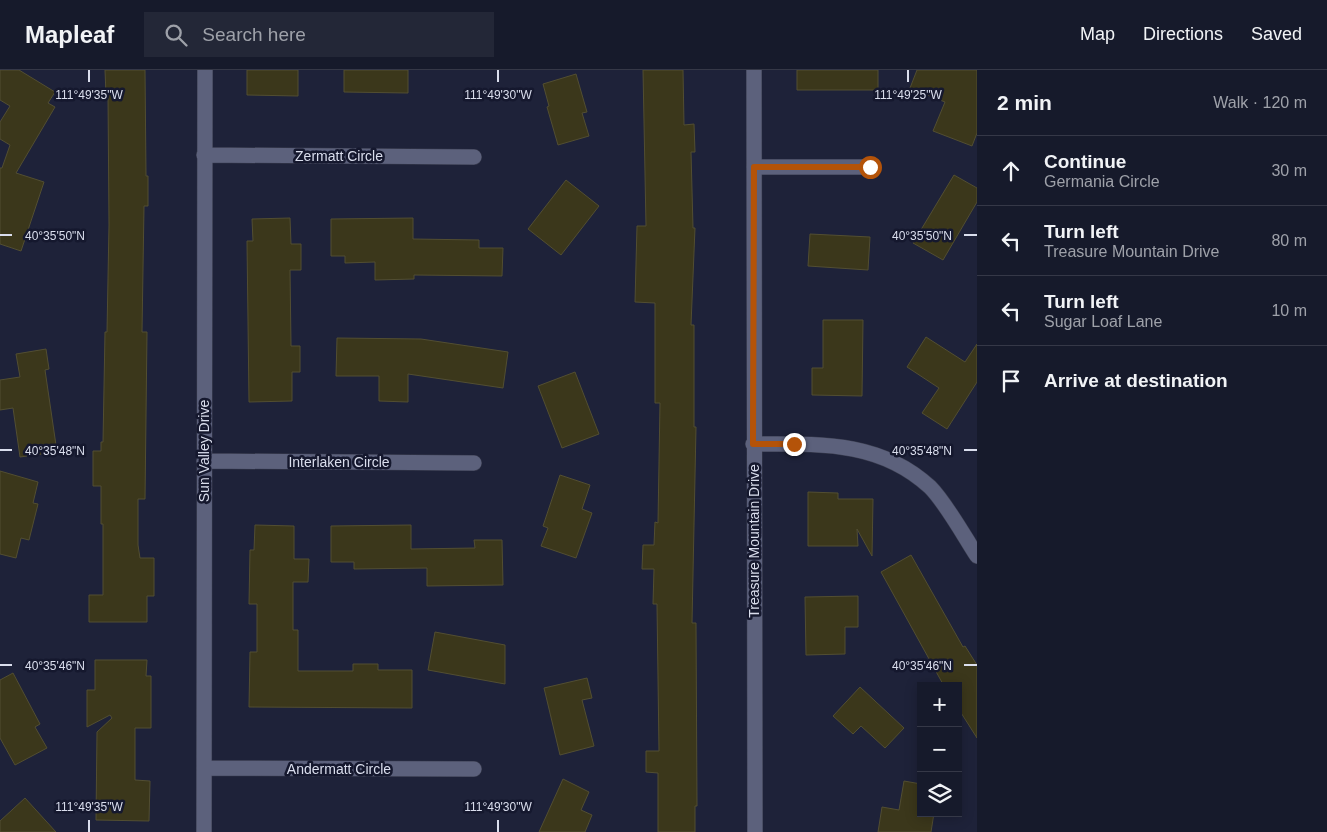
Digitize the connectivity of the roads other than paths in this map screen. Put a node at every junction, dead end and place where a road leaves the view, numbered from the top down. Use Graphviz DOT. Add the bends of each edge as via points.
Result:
graph roads {
  1 [pos="205,70"];
  2 [pos="754,70"];
  3 [pos="204,155"];
  4 [pos="474,157"];
  5 [pos="754,167"];
  6 [pos="870,167"];
  7 [pos="753,444"];
  8 [pos="204,461"];
  9 [pos="474,463"];
  10 [pos="977,556"];
  11 [pos="204,768"];
  12 [pos="474,769"];
  13 [pos="204,832"];
  14 [pos="755,832"];
  1 -- 3 [label="street, Sun Valley Drive"];
  2 -- 5 [label="street, Treasure Mountain Drive"];
  3 -- 4 [label="street, Zermatt Circle"];
  3 -- 8 [label="street, Sun Valley Drive"];
  5 -- 6 [label="street"];
  5 -- 7 [label="street, Treasure Mountain Drive"];
  7 -- 10 [label="street" via="840,446 876,454 907,470 931,488"];
  7 -- 14 [label="street, Treasure Mountain Drive"];
  8 -- 9 [label="street, Interlaken Circle"];
  8 -- 11 [label="street, Sun Valley Drive"];
  11 -- 12 [label="street, Andermatt Circle"];
  11 -- 13 [label="street, Sun Valley Drive"];
}
